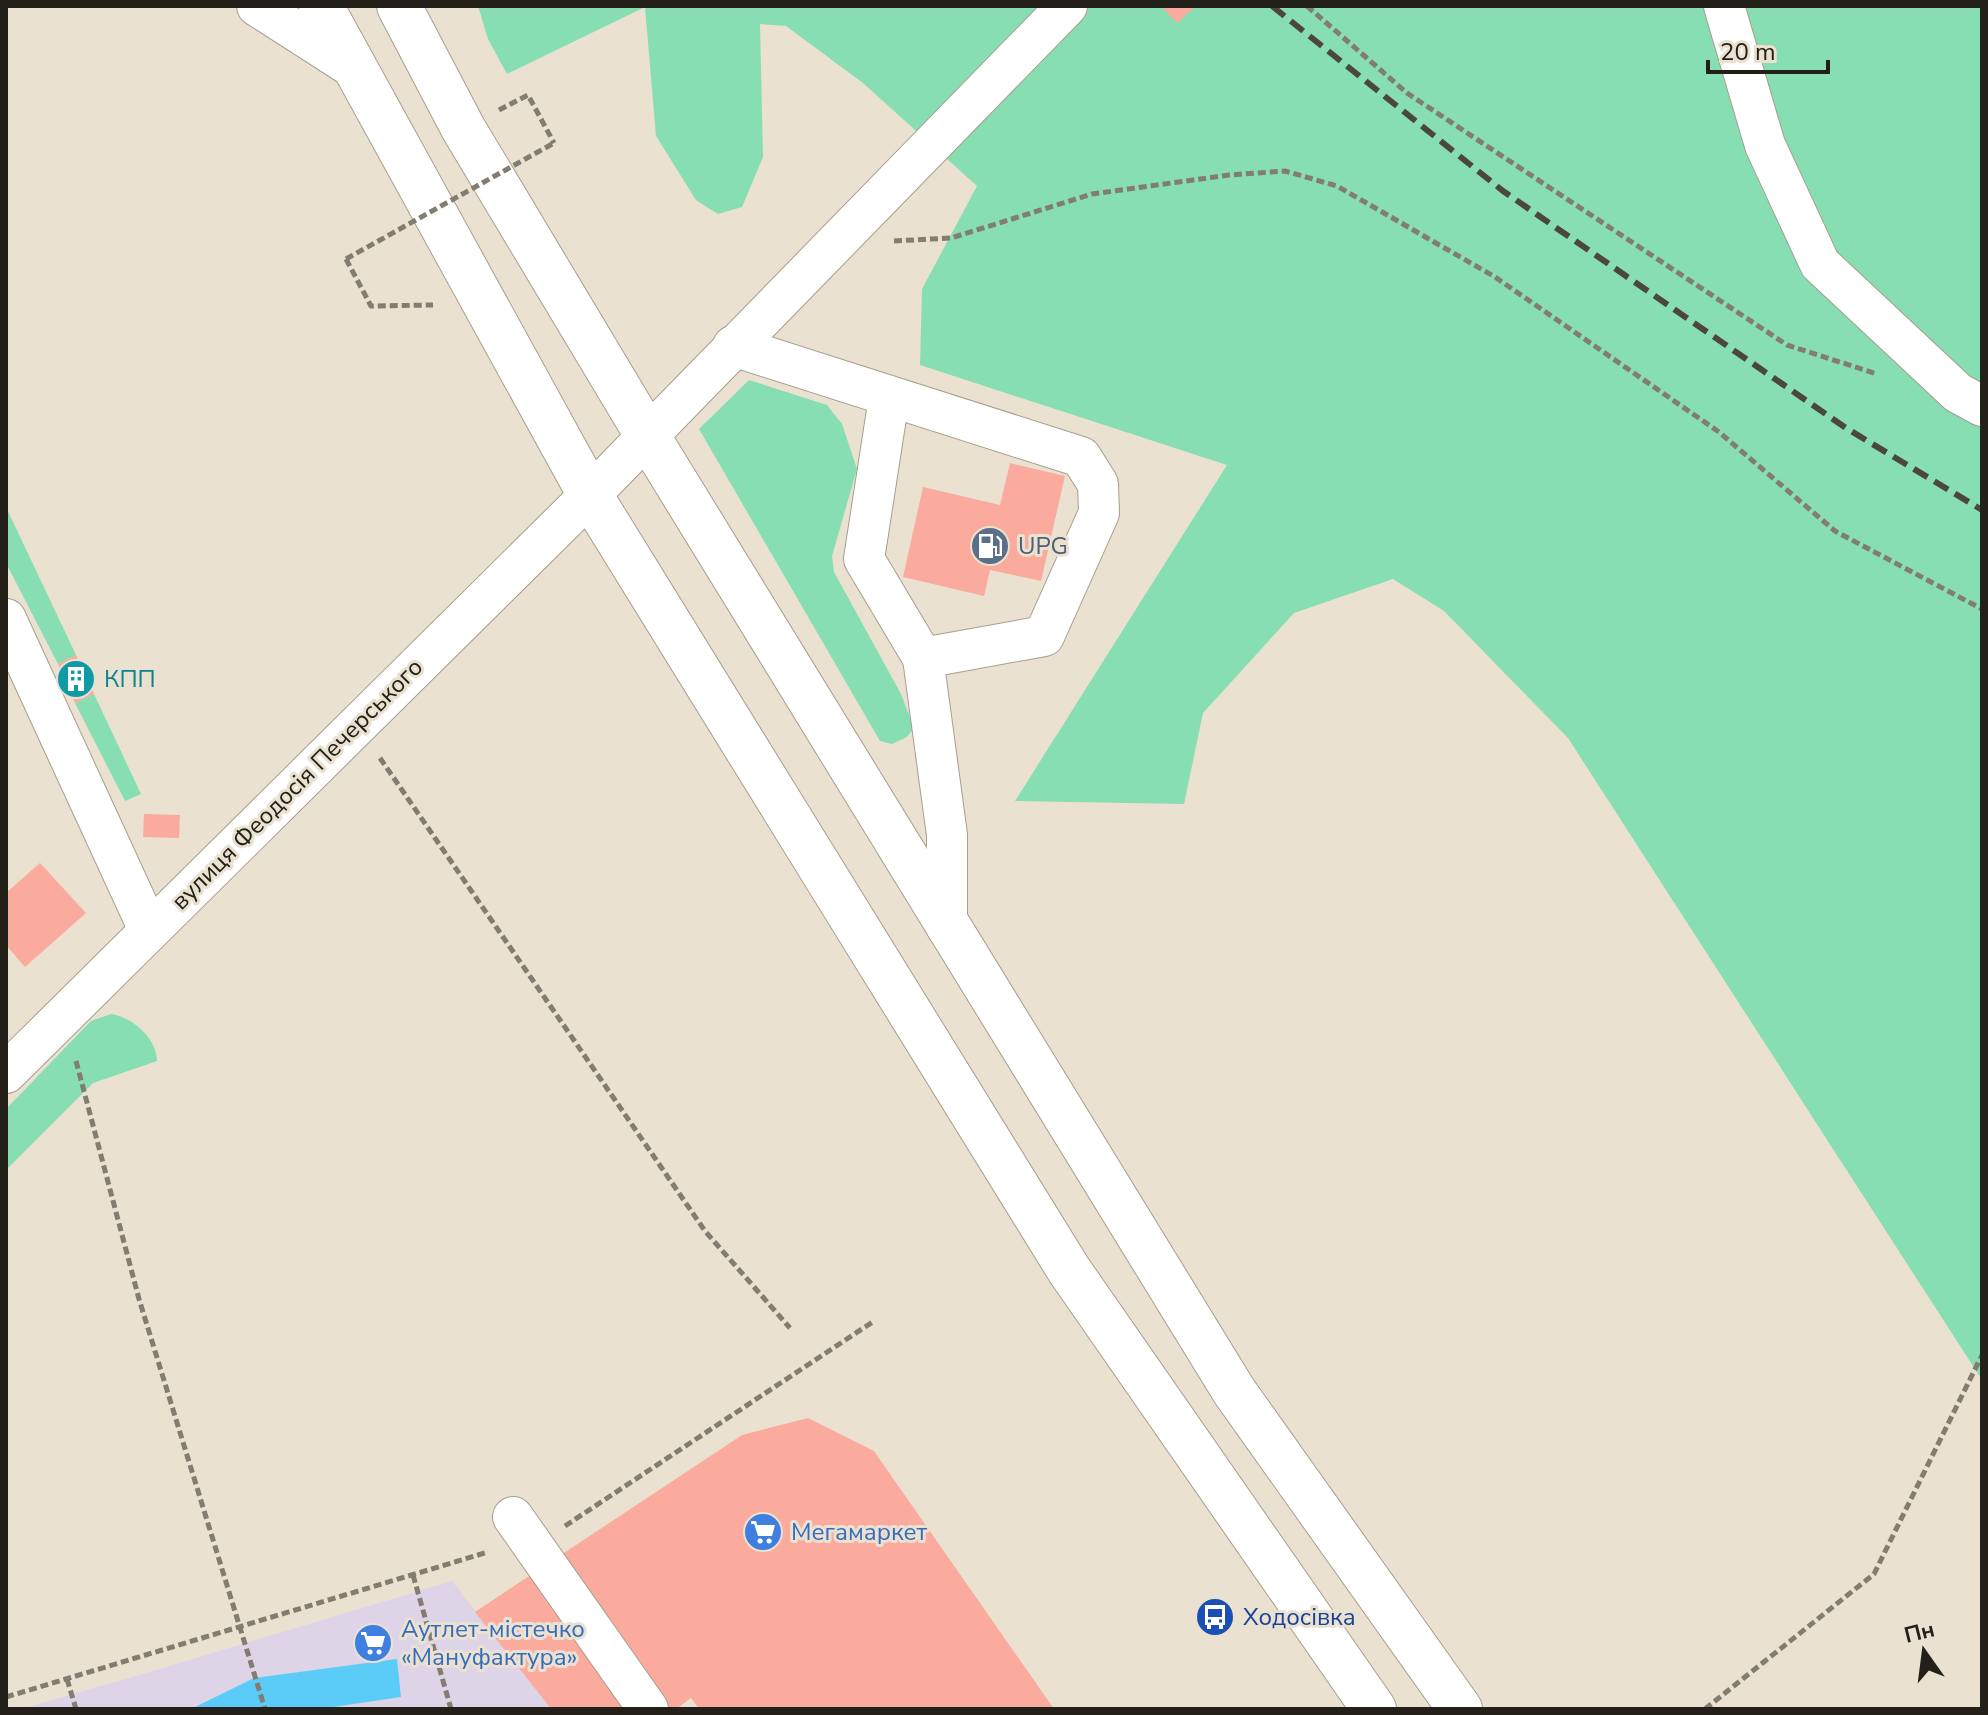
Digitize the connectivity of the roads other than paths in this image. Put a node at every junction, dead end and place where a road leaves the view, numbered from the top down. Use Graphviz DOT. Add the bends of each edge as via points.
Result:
graph roads {
  1 [pos="257,6"];
  2 [pos="321,6"];
  3 [pos="399,6"];
  4 [pos="1067,6"];
  5 [pos="1724,6"];
  6 [pos="352,67"];
  7 [pos="733,346"];
  8 [pos="889,398"];
  9 [pos="1982,406"];
  10 [pos="647,435"];
  11 [pos="590,495"];
  12 [pos="6,619"];
  13 [pos="923,658"];
  14 [pos="947,928"];
  15 [pos="149,930"];
  16 [pos="6,1073"];
  17 [pos="521,1528"];
  18 [pos="648,1709"];
  19 [pos="1374,1709"];
  20 [pos="1460,1709"];
  1 -- 6 [label="street"];
  2 -- 6 [label="main road"];
  3 -- 10 [label="main road" via="463,128"];
  4 -- 7 [label="street, вулиця Феодосія Печерського"];
  5 -- 9 [label="street" via="1765,145 1820,264 1958,393"];
  6 -- 11 [label="main road"];
  7 -- 8 [label="street"];
  7 -- 10 [label="street, вулиця Феодосія Печерського"];
  8 -- 13 [label="street" via="864,559"];
  8 -- 13 [label="street" via="1081,457 1098,484 1099,513 1044,636"];
  10 -- 11 [label="street, вулиця Феодосія Печерського"];
  10 -- 14 [label="main road"];
  11 -- 15 [label="street, вулиця Феодосія Печерського"];
  11 -- 19 [label="main road" via="1069,1270"];
  12 -- 15 [label="street"];
  13 -- 14 [label="street" via="947,835"];
  14 -- 20 [label="main road" via="1234,1391"];
  15 -- 16 [label="street, вулиця Феодосія Печерського"];
  17 -- 18 [label="street"];
}
